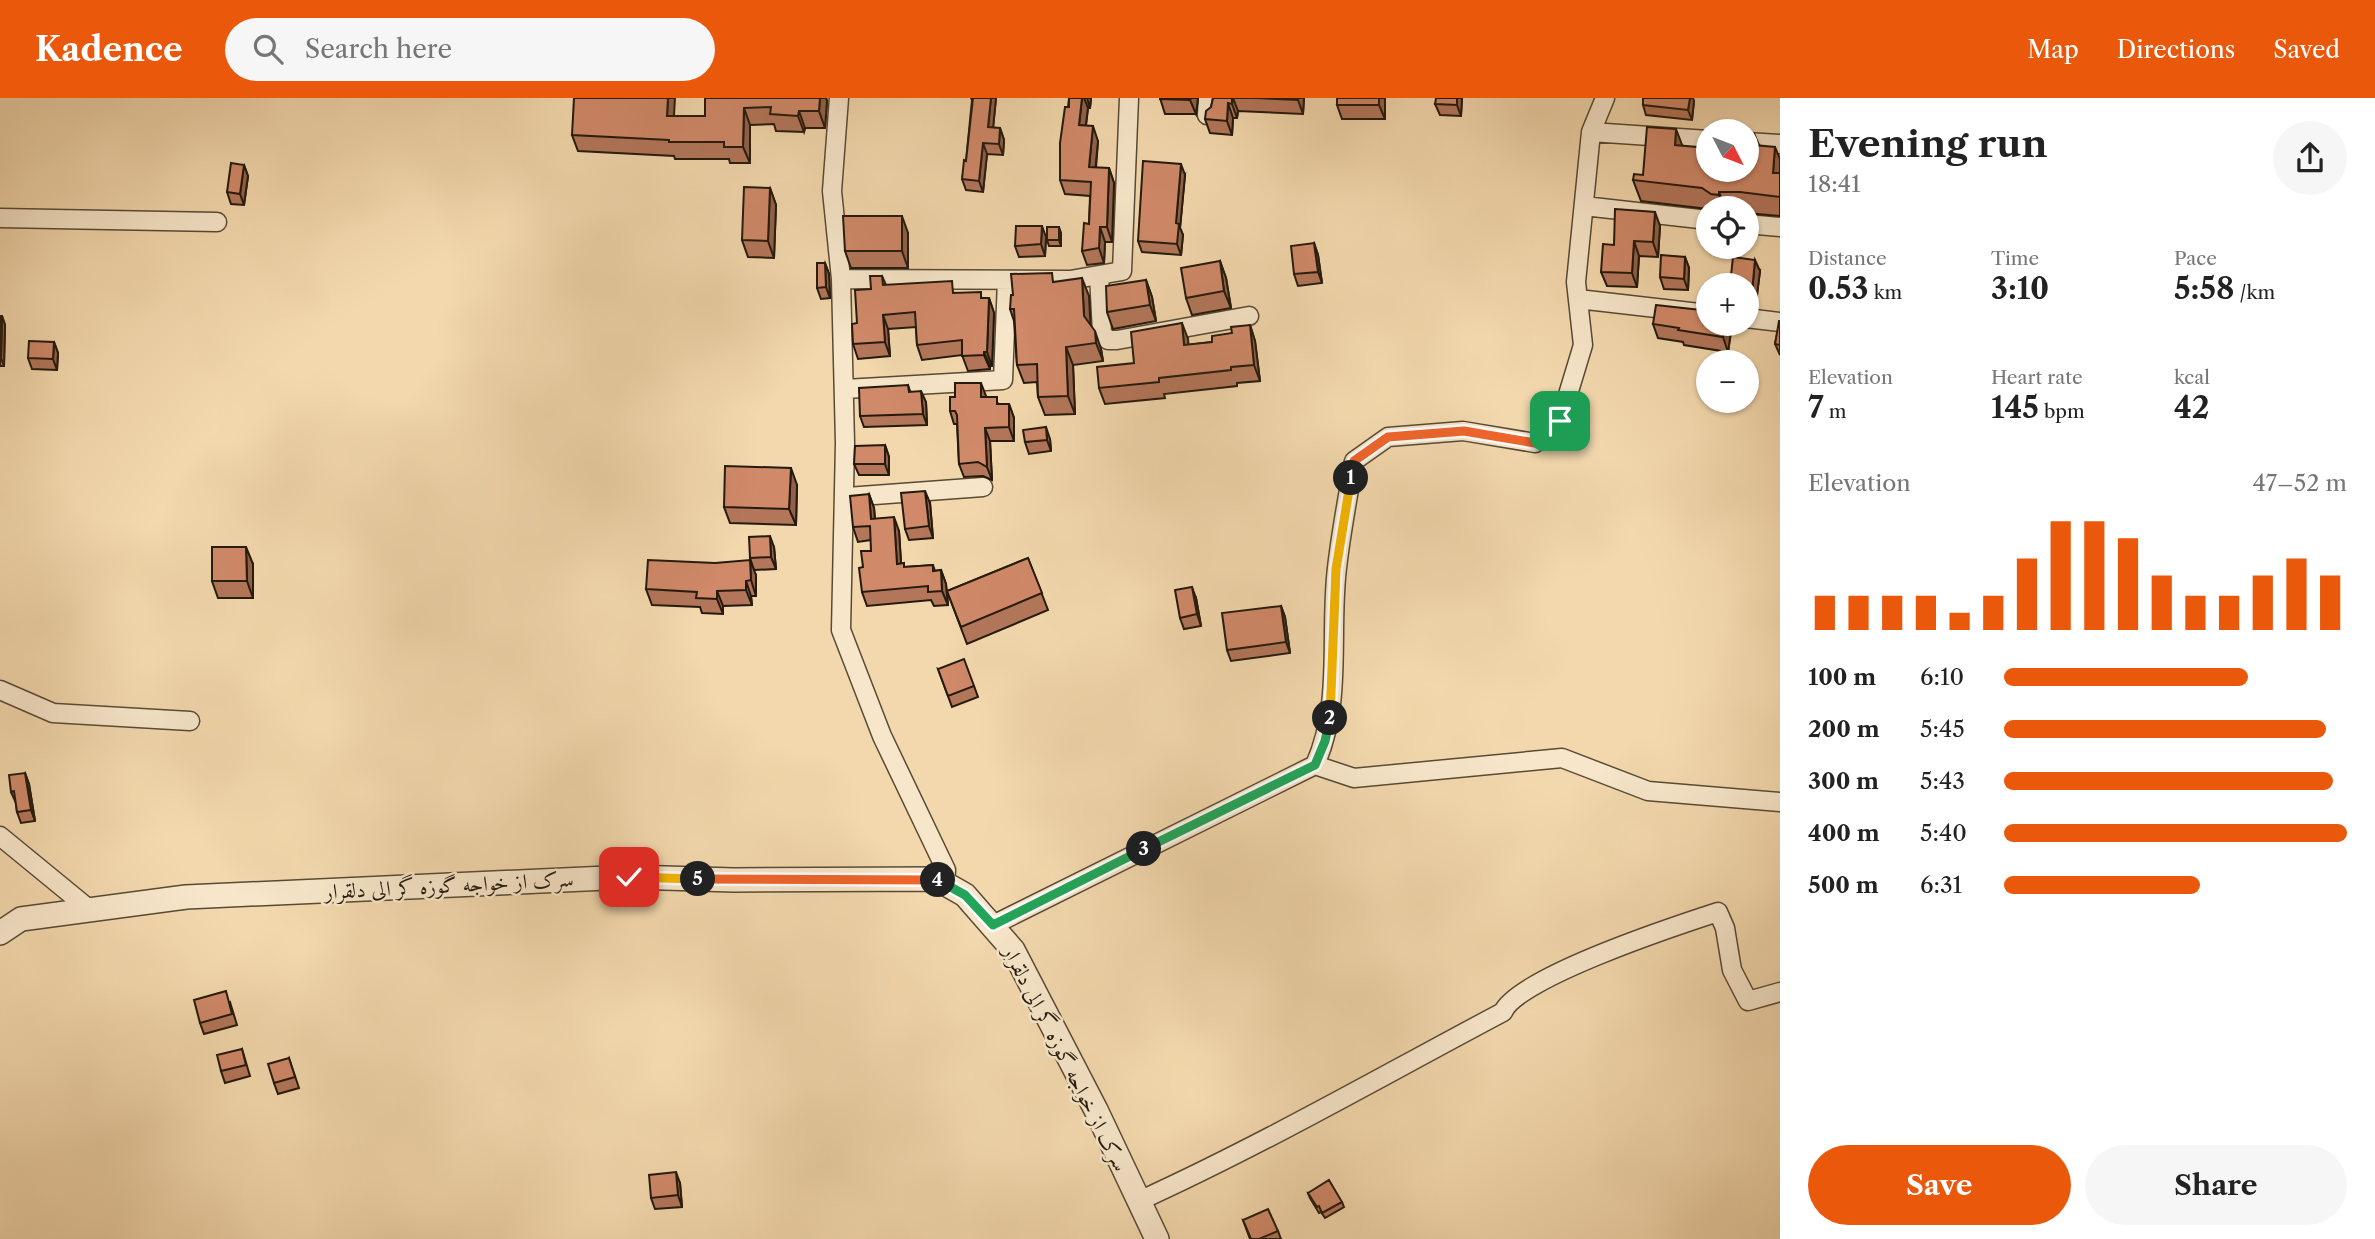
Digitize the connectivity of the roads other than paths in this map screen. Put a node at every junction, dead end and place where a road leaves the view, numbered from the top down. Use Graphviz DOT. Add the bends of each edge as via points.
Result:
graph roads {
  1 [pos="839,98"];
  2 [pos="1129,98"];
  3 [pos="1605,98"];
  4 [pos="1591,132"];
  5 [pos="1696,139"];
  6 [pos="1759,143"];
  7 [pos="1780,144"];
  8 [pos="1584,206"];
  9 [pos="0,218"];
  10 [pos="1696,219"];
  11 [pos="217,222"];
  12 [pos="1759,226"];
  13 [pos="1780,228"];
  14 [pos="1099,275"];
  15 [pos="841,279"];
  16 [pos="1007,280"];
  17 [pos="1578,299"];
  18 [pos="1696,313"];
  19 [pos="1249,316"];
  20 [pos="1759,320"];
  21 [pos="1780,322"];
  22 [pos="845,389"];
  23 [pos="983,487"];
  24 [pos="844,498"];
  25 [pos="0,690"];
  26 [pos="190,721"];
  27 [pos="1315,765"];
  28 [pos="1780,802"];
  29 [pos="0,836"];
  30 [pos="945,884"];
  31 [pos="89,909"];
  32 [pos="993,925"];
  33 [pos="0,933"];
  34 [pos="1780,992"];
  35 [pos="1139,1201"];
  36 [pos="1157,1239"];
  1 -- 15 [label="street" via="832,191"];
  2 -- 14 [label="street" via="1122,271"];
  3 -- 4 [label="street"];
  4 -- 5 [label="street"];
  4 -- 8 [label="street"];
  6 -- 7 [label="street"];
  8 -- 10 [label="street"];
  8 -- 17 [label="street"];
  9 -- 11 [label="street"];
  12 -- 13 [label="street"];
  14 -- 16 [label="street"];
  14 -- 19 [label="street" via="1102,333 1108,340"];
  15 -- 16 [label="street"];
  15 -- 22 [label="street"];
  16 -- 22 [label="street" via="1003,380"];
  17 -- 18 [label="street"];
  17 -- 27 [label="street" via="1583,345 1560,421 1535,443 1464,431 1388,437 1354,461 1336,569 1331,715"];
  20 -- 21 [label="street"];
  22 -- 24 [label="street"];
  23 -- 24 [label="street"];
  24 -- 30 [label="street" via="841,630 882,736 946,870"];
  25 -- 26 [label="street" via="53,713"];
  27 -- 28 [label="street" via="1354,778 1562,758 1648,791"];
  27 -- 32 [label="street"];
  29 -- 31 [label="street"];
  30 -- 31 [label="street, سرک از خواجه گوزه گر الی دلقرار" via="937,879 629,877 186,897"];
  30 -- 32 [label="street, سرک از خواجه گوزه گر الی دلقرار" via="965,895"];
  31 -- 33 [label="street, سرک از خواجه گوزه گر الی دلقرار" via="21,919"];
  32 -- 35 [label="street, سرک از خواجه گوزه گر الی دلقرار" via="1013,950"];
  34 -- 35 [label="street" via="1748,1001 1732,970 1726,928 1718,912 1708,915 1629,942 1534,984 1506,1004 1503,1012 1219,1165"];
  35 -- 36 [label="street, سرک از خواجه گوزه گر الی دلقرار"];
}
